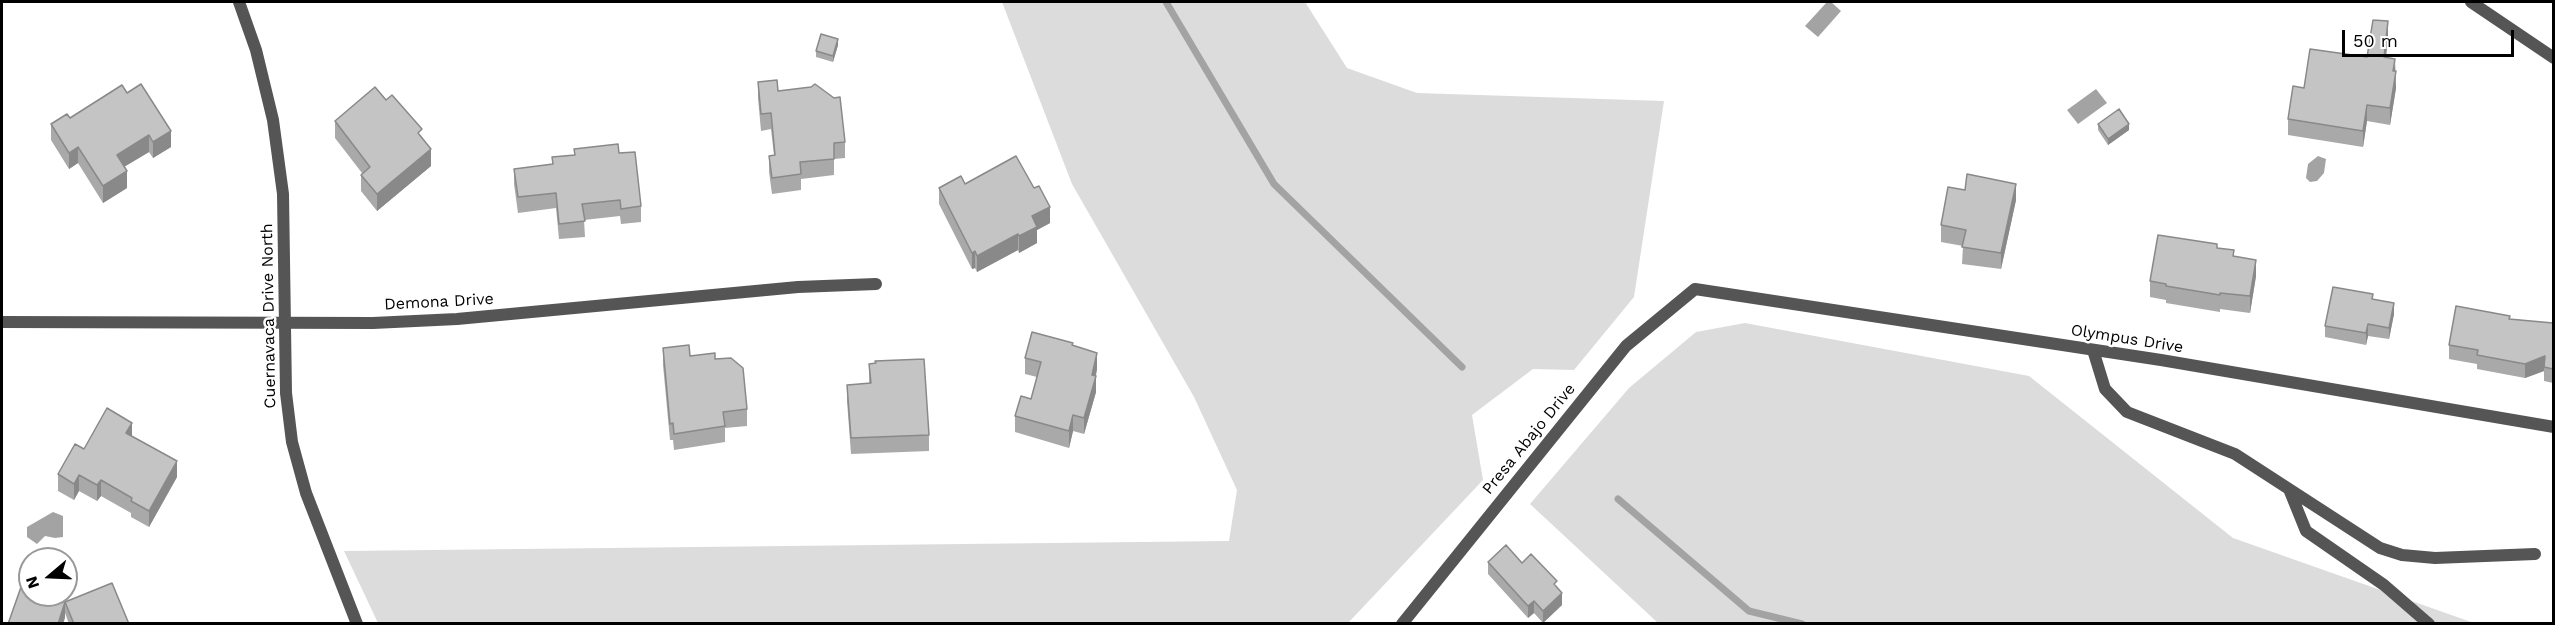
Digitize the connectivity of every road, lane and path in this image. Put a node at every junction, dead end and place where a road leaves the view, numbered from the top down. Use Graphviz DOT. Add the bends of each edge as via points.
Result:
graph roads {
  1 [pos="239,2"];
  2 [pos="2471,2"];
  3 [pos="2553,58"];
  4 [pos="876,284"];
  5 [pos="1695,289"];
  6 [pos="2,322"];
  7 [pos="283,322"];
  8 [pos="2093,350"];
  9 [pos="2553,427"];
  10 [pos="2289,489"];
  11 [pos="2535,554"];
  12 [pos="357,624"];
  13 [pos="1402,624"];
  14 [pos="2429,624"];
  1 -- 7 [label="street, Cuernavaca Drive North" via="256,50 273,120 283,194"];
  2 -- 3 [label="street"];
  4 -- 7 [label="street, Demona Drive" via="798,287 457,320"];
  5 -- 8 [label="street, Olympus Drive"];
  5 -- 13 [label="street, Presa Abajo Drive" via="1626,346"];
  6 -- 7 [label="street, Demona Drive"];
  7 -- 12 [label="street, Cuernavaca Drive North" via="292,442 306,493"];
  8 -- 9 [label="street, Olympus Drive"];
  8 -- 10 [label="street" via="2105,389 2127,412 2235,454"];
  10 -- 11 [label="street" via="2380,548 2402,555 2435,558"];
  10 -- 14 [label="street" via="2306,531 2384,585"];
}
